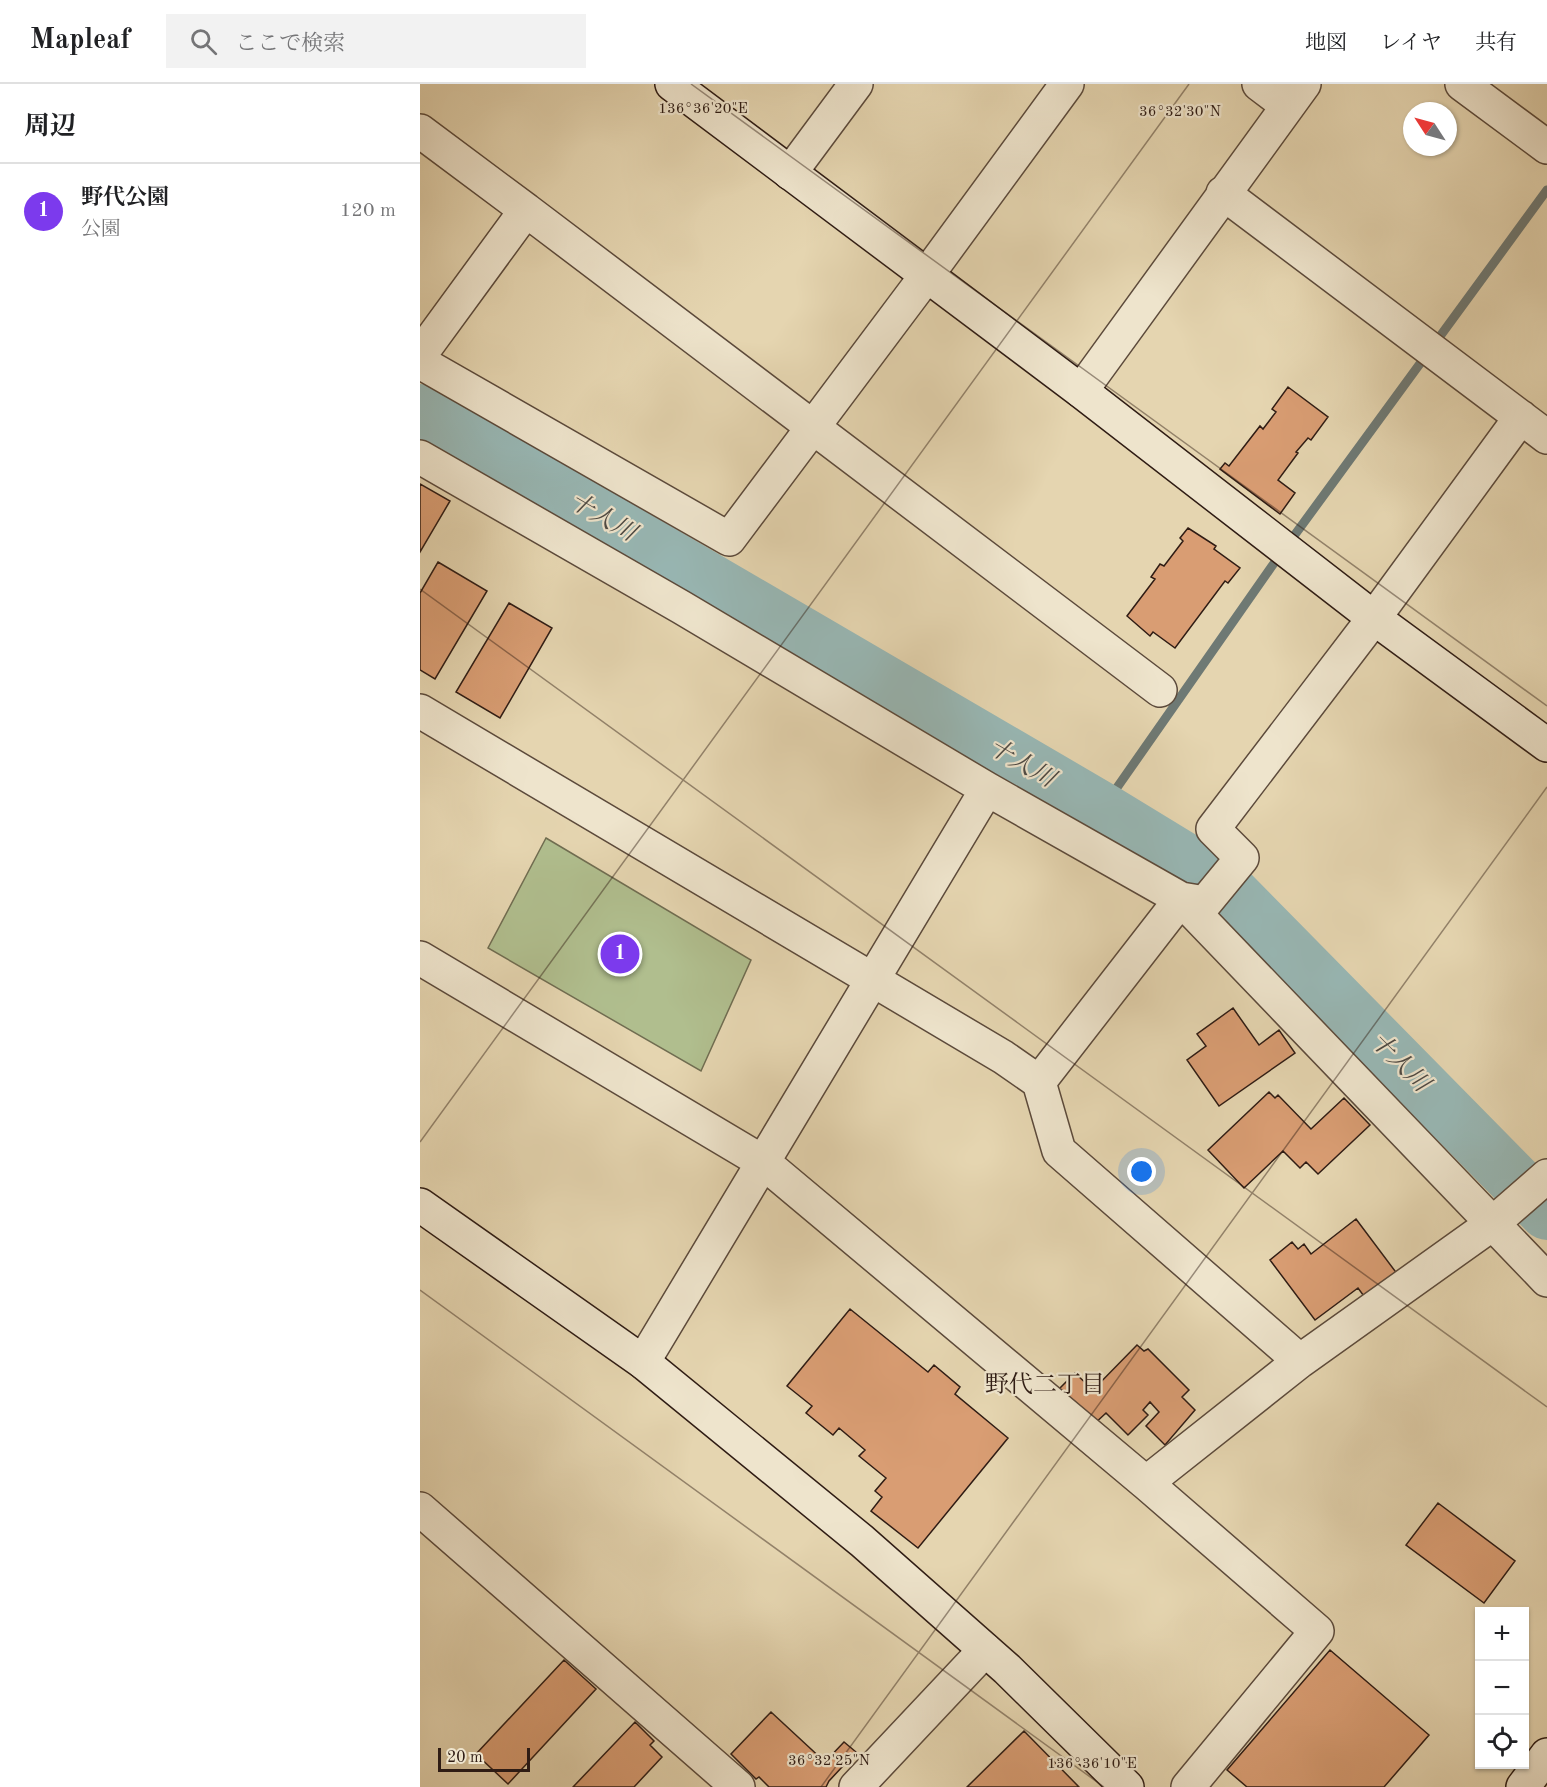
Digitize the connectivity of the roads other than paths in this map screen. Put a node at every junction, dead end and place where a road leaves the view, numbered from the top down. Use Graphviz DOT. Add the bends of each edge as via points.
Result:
graph roads {
  1 [pos="672,84"];
  2 [pos="856,84"];
  3 [pos="1067,84"];
  4 [pos="1259,84"];
  5 [pos="1462,84"];
  6 [pos="1296,95"];
  7 [pos="420,131"];
  8 [pos="1547,147"];
  9 [pos="790,173"];
  10 [pos="1223,193"];
  11 [pos="526,210"];
  12 [pos="927,275"];
  13 [pos="420,355"];
  14 [pos="420,362"];
  15 [pos="1081,392"];
  16 [pos="1521,417"];
  17 [pos="813,428"];
  18 [pos="1547,437"];
  19 [pos="420,457"];
  20 [pos="1374,618"];
  21 [pos="1160,690"];
  22 [pos="420,711"];
  23 [pos="1547,745"];
  24 [pos="987,789"];
  25 [pos="1193,901"];
  26 [pos="420,958"];
  27 [pos="873,979"];
  28 [pos="1039,1082"];
  29 [pos="763,1162"];
  30 [pos="1544,1177"];
  31 [pos="420,1205"];
  32 [pos="1499,1218"];
  33 [pos="1547,1280"];
  34 [pos="1300,1360"];
  35 [pos="643,1362"];
  36 [pos="1146,1483"];
  37 [pos="420,1509"];
  38 [pos="985,1650"];
  39 [pos="1547,1755"];
  40 [pos="738,1787"];
  41 [pos="856,1787"];
  42 [pos="1127,1787"];
  43 [pos="1188,1787"];
  44 [pos="1523,1787"];
  1 -- 9 [label="street"];
  2 -- 9 [label="street"];
  3 -- 12 [label="street"];
  4 -- 6 [label="street"];
  5 -- 8 [label="street"];
  6 -- 10 [label="street"];
  7 -- 11 [label="street"];
  9 -- 12 [label="street"];
  10 -- 15 [label="street"];
  10 -- 16 [label="street"];
  11 -- 13 [label="street"];
  11 -- 17 [label="street"];
  12 -- 15 [label="street"];
  12 -- 17 [label="street"];
  14 -- 17 [label="street" via="729,539"];
  15 -- 20 [label="street"];
  16 -- 18 [label="street"];
  16 -- 20 [label="street"];
  17 -- 21 [label="street"];
  19 -- 24 [label="street"];
  20 -- 23 [label="street"];
  20 -- 25 [label="street" via="1213,830 1242,858"];
  22 -- 27 [label="street"];
  24 -- 25 [label="street"];
  24 -- 27 [label="street"];
  25 -- 28 [label="street"];
  25 -- 32 [label="street"];
  26 -- 29 [label="street"];
  27 -- 28 [label="street"];
  27 -- 29 [label="street"];
  28 -- 34 [label="street" via="1059,1151"];
  29 -- 35 [label="street"];
  29 -- 36 [label="street"];
  30 -- 32 [label="street"];
  31 -- 35 [label="street"];
  32 -- 33 [label="street"];
  32 -- 34 [label="street"];
  34 -- 36 [label="street"];
  35 -- 38 [label="street" via="862,1541"];
  36 -- 43 [label="street" via="1317,1632"];
  37 -- 40 [label="street"];
  38 -- 41 [label="street"];
  38 -- 42 [label="street"];
  39 -- 44 [label="street"];
}
